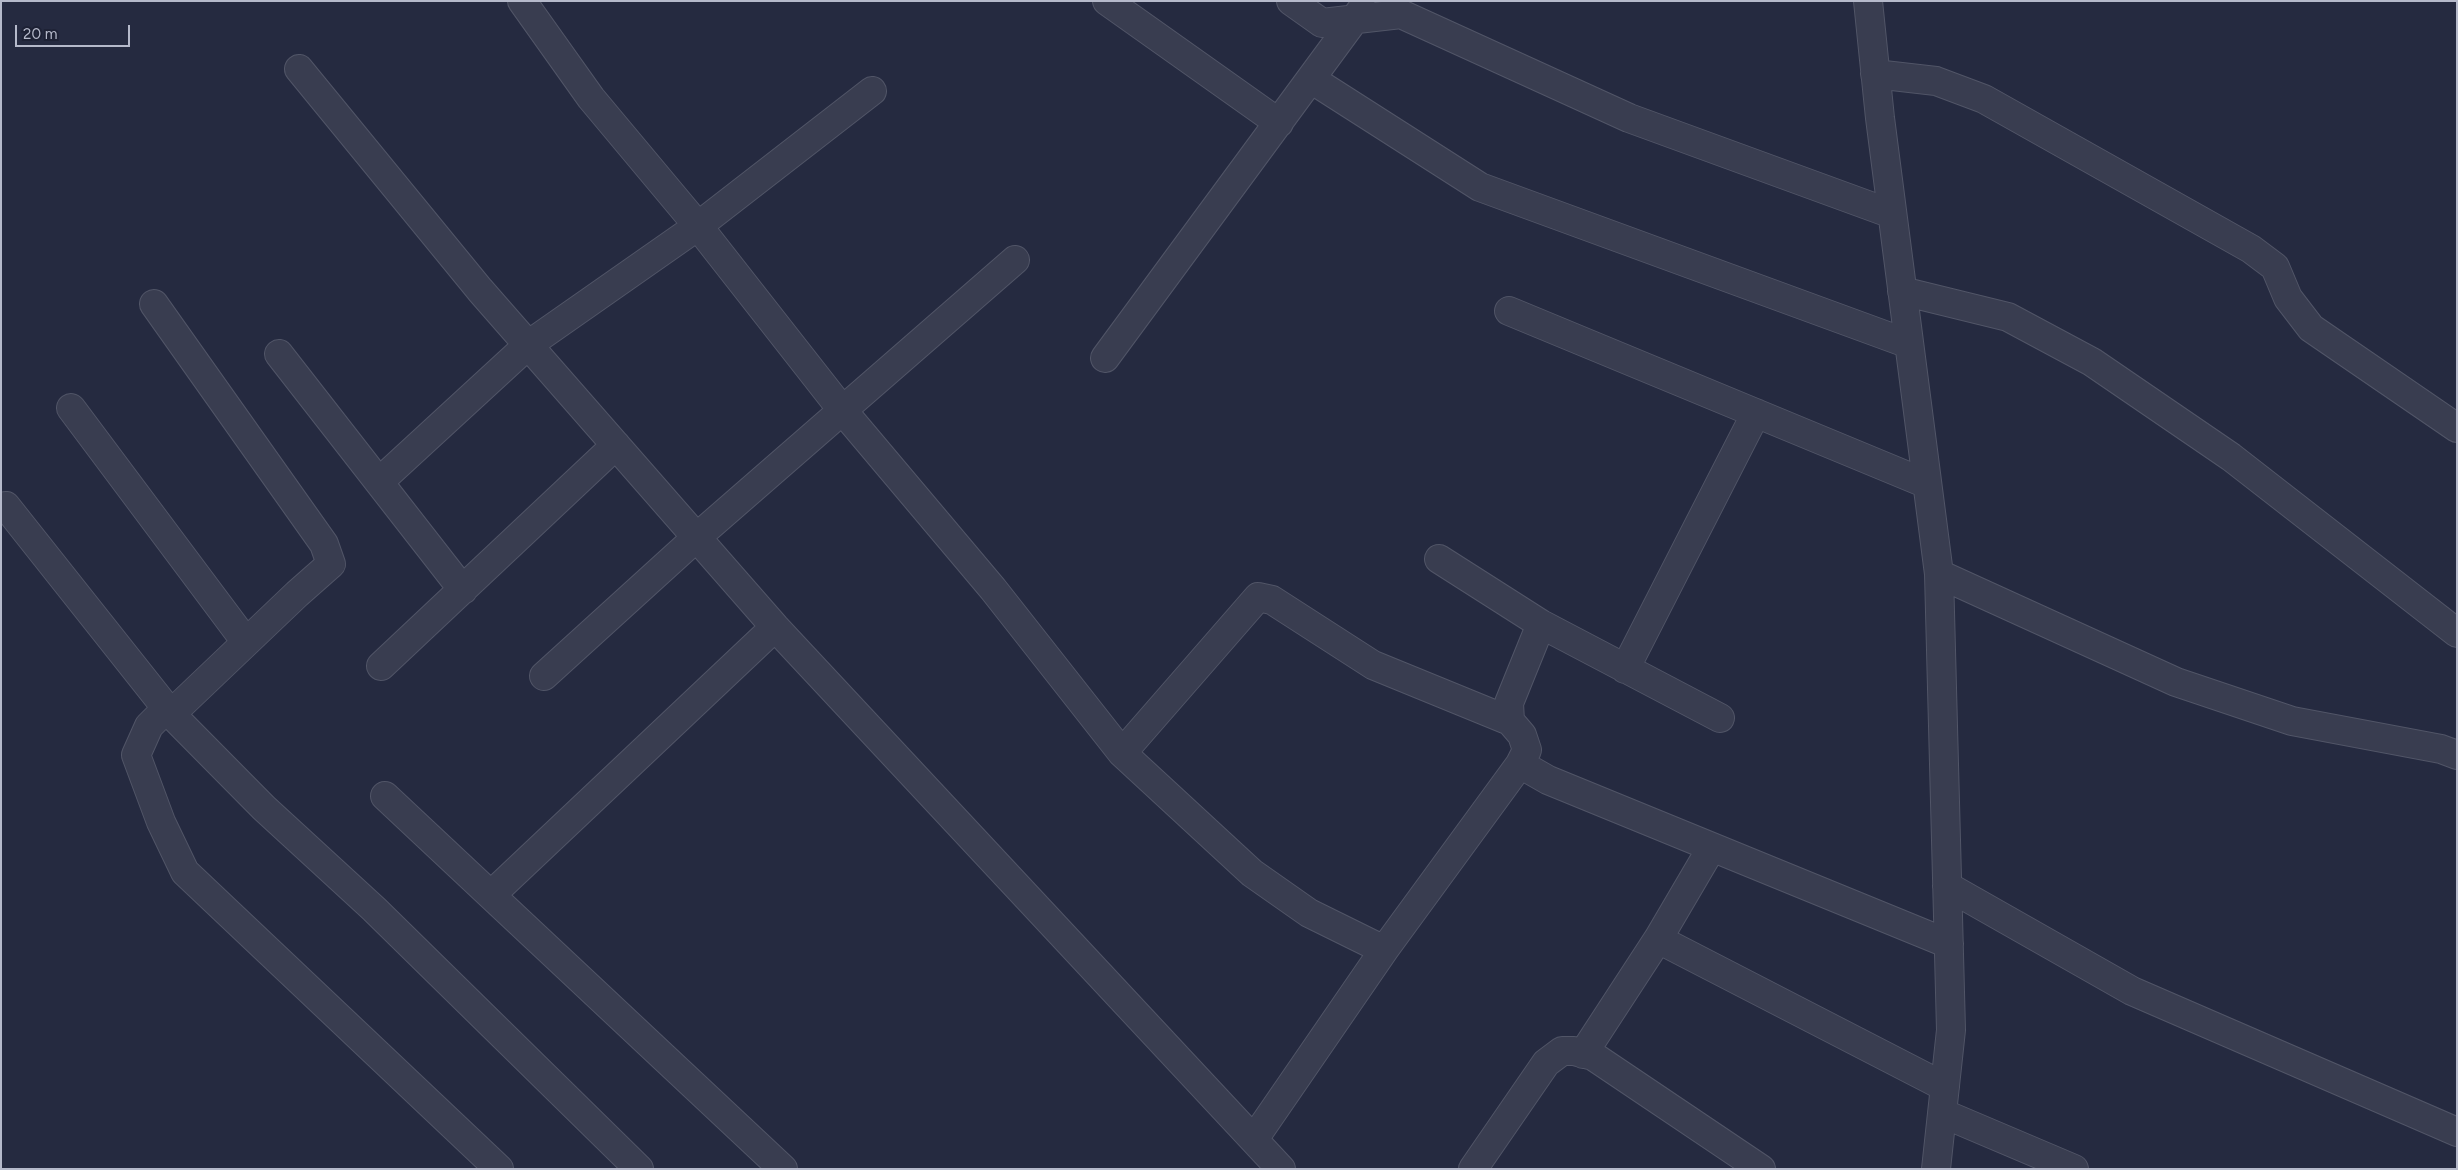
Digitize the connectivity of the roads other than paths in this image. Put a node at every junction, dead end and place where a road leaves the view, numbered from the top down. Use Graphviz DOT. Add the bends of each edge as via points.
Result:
graph roads {
  1 [pos="522,1"];
  2 [pos="1107,1"];
  3 [pos="1291,1"];
  4 [pos="1868,1"];
  5 [pos="1361,10"];
  6 [pos="299,69"];
  7 [pos="1875,74"];
  8 [pos="1310,79"];
  9 [pos="872,90"];
  10 [pos="1278,123"];
  11 [pos="1892,214"];
  12 [pos="698,226"];
  13 [pos="1015,260"];
  14 [pos="1902,291"];
  15 [pos="154,304"];
  16 [pos="1509,311"];
  17 [pos="1909,344"];
  18 [pos="528,345"];
  19 [pos="279,354"];
  20 [pos="1105,358"];
  21 [pos="71,408"];
  22 [pos="843,411"];
  23 [pos="1756,413"];
  24 [pos="2457,428"];
  25 [pos="616,446"];
  26 [pos="379,482"];
  27 [pos="1927,484"];
  28 [pos="6,506"];
  29 [pos="696,537"];
  30 [pos="1439,559"];
  31 [pos="1939,574"];
  32 [pos="463,590"];
  33 [pos="1541,624"];
  34 [pos="775,627"];
  35 [pos="2457,633"];
  36 [pos="246,642"];
  37 [pos="381,666"];
  38 [pos="1624,669"];
  39 [pos="544,676"];
  40 [pos="168,712"];
  41 [pos="1720,718"];
  42 [pos="1510,721"];
  43 [pos="1122,753"];
  44 [pos="2457,755"];
  45 [pos="1520,764"];
  46 [pos="385,796"];
  47 [pos="1712,847"];
  48 [pos="1947,886"];
  49 [pos="491,896"];
  50 [pos="1658,939"];
  51 [pos="1949,944"];
  52 [pos="1384,950"];
  53 [pos="1583,1054"];
  54 [pos="1944,1100"];
  55 [pos="2457,1132"];
  56 [pos="1254,1139"];
  57 [pos="499,1169"];
  58 [pos="639,1169"];
  59 [pos="783,1169"];
  60 [pos="1281,1169"];
  61 [pos="1473,1169"];
  62 [pos="1761,1169"];
  63 [pos="1936,1169"];
  64 [pos="2074,1169"];
  1 -- 12 [label="street" via="592,98"];
  2 -- 10 [label="street"];
  3 -- 5 [label="street" via="1322,22"];
  4 -- 7 [label="street"];
  5 -- 8 [label="street"];
  5 -- 11 [label="street" via="1401,14 1629,118"];
  6 -- 18 [label="street"];
  7 -- 11 [label="street"];
  7 -- 24 [label="street" via="1936,81 1984,100 2251,249 2275,267 2288,298 2311,328"];
  8 -- 10 [label="street"];
  8 -- 17 [label="street" via="1480,187"];
  9 -- 12 [label="street"];
  10 -- 20 [label="street"];
  11 -- 14 [label="street"];
  12 -- 18 [label="street"];
  12 -- 22 [label="street"];
  13 -- 22 [label="street"];
  14 -- 17 [label="street"];
  14 -- 35 [label="street" via="2008,317 2092,362 2231,456"];
  15 -- 36 [label="street" via="324,544 331,564"];
  16 -- 23 [label="street"];
  17 -- 27 [label="street"];
  18 -- 25 [label="street"];
  18 -- 26 [label="street"];
  19 -- 26 [label="street"];
  21 -- 36 [label="street"];
  22 -- 29 [label="street"];
  22 -- 43 [label="street" via="993,590"];
  23 -- 27 [label="street"];
  23 -- 38 [label="street"];
  25 -- 29 [label="street"];
  25 -- 32 [label="street"];
  26 -- 32 [label="street"];
  27 -- 31 [label="street"];
  28 -- 40 [label="street"];
  29 -- 34 [label="street"];
  29 -- 39 [label="street"];
  30 -- 33 [label="street"];
  31 -- 44 [label="street" via="2176,682 2292,721 2441,749"];
  31 -- 48 [label="street"];
  32 -- 37 [label="street"];
  33 -- 38 [label="street"];
  33 -- 42 [label="street" via="1509,703"];
  34 -- 49 [label="street"];
  34 -- 56 [label="street"];
  36 -- 40 [label="street"];
  38 -- 41 [label="street"];
  40 -- 57 [label="street" via="149,726 136,755 161,822 185,872"];
  40 -- 58 [label="street"];
  42 -- 43 [label="street" via="1373,665 1272,600 1258,596"];
  42 -- 45 [label="street" via="1522,735 1527,750"];
  43 -- 52 [label="street" via="1252,873 1309,913"];
  45 -- 47 [label="street" via="1548,780"];
  45 -- 52 [label="street"];
  46 -- 49 [label="street"];
  47 -- 50 [label="street"];
  47 -- 51 [label="street"];
  48 -- 51 [label="street"];
  48 -- 55 [label="street" via="2132,991"];
  49 -- 59 [label="street"];
  50 -- 53 [label="street"];
  50 -- 54 [label="street"];
  51 -- 54 [label="street" via="1951,1030"];
  52 -- 56 [label="street"];
  53 -- 61 [label="street" via="1562,1051 1546,1063"];
  53 -- 62 [label="street" via="1593,1056 1615,1070"];
  54 -- 63 [label="street"];
  54 -- 64 [label="street"];
  56 -- 60 [label="street"];
}
